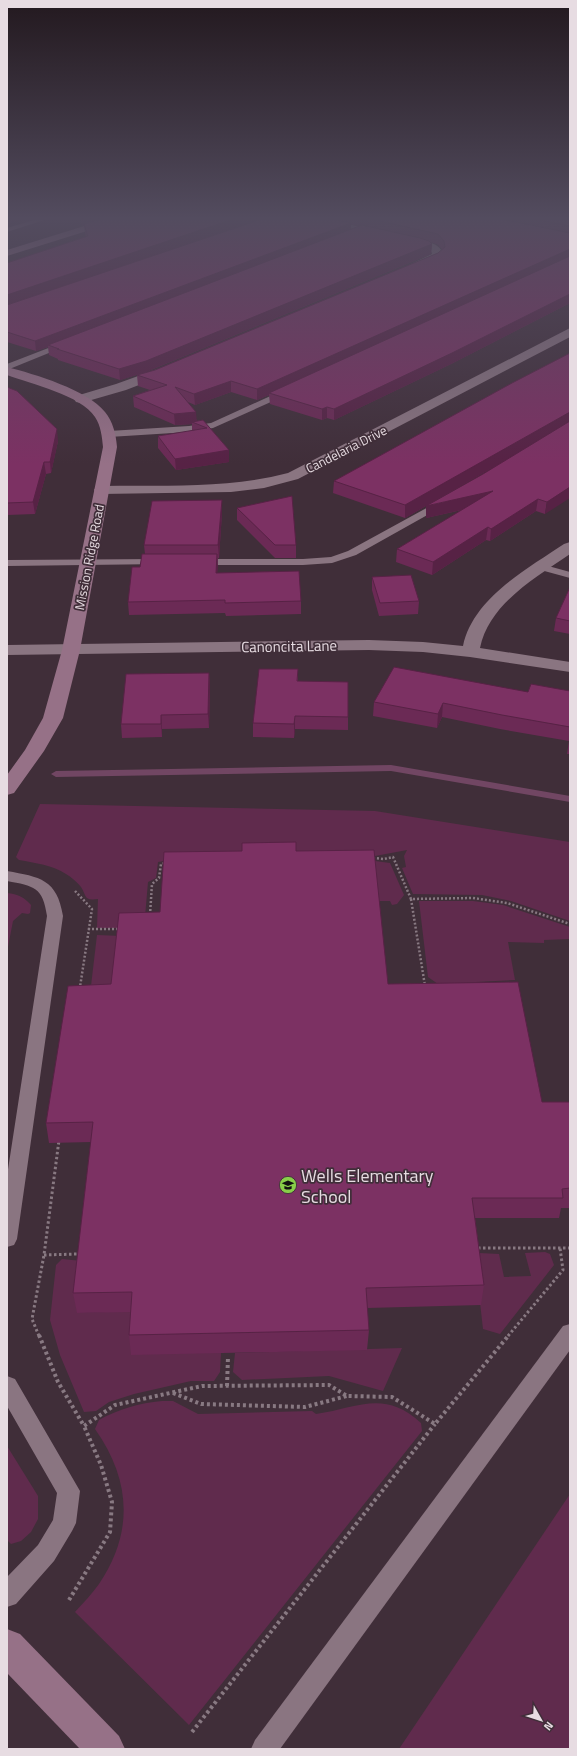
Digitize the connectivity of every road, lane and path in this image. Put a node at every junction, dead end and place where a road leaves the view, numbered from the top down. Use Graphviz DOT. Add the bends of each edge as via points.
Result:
graph roads {
  1 [pos="570,332"];
  2 [pos="72,342"];
  3 [pos="180,364"];
  4 [pos="7,367"];
  5 [pos="7,371"];
  6 [pos="294,388"];
  7 [pos="81,399"];
  8 [pos="109,434"];
  9 [pos="101,490"];
  10 [pos="449,499"];
  11 [pos="570,547"];
  12 [pos="88,562"];
  13 [pos="168,562"];
  14 [pos="184,562"];
  15 [pos="7,563"];
  16 [pos="541,567"];
  17 [pos="570,575"];
  18 [pos="7,650"];
  19 [pos="71,650"];
  20 [pos="470,652"];
  21 [pos="570,667"];
  22 [pos="7,789"];
  23 [pos="369,858"];
  24 [pos="167,863"];
  25 [pos="7,876"];
  26 [pos="70,886"];
  27 [pos="411,899"];
  28 [pos="150,922"];
  29 [pos="570,924"];
  30 [pos="88,929"];
  31 [pos="127,929"];
  32 [pos="425,986"];
  33 [pos="433,986"];
  34 [pos="80,991"];
  35 [pos="426,991"];
  36 [pos="60,1139"];
  37 [pos="7,1239"];
  38 [pos="478,1248"];
  39 [pos="560,1248"];
  40 [pos="570,1248"];
  41 [pos="77,1254"];
  42 [pos="44,1255"];
  43 [pos="570,1333"];
  44 [pos="228,1357"];
  45 [pos="7,1386"];
  46 [pos="227,1386"];
  47 [pos="173,1393"];
  48 [pos="347,1396"];
  49 [pos="435,1424"];
  50 [pos="84,1426"];
  51 [pos="7,1595"];
  52 [pos="69,1600"];
  53 [pos="7,1647"];
  54 [pos="192,1732"];
  55 [pos="106,1749"];
  56 [pos="264,1749"];
  1 -- 9 [label="street, Candelaria Drive" via="293,476 264,484 231,488"];
  2 -- 4 [label="lane"];
  3 -- 7 [label="street" via="121,388"];
  5 -- 7 [label="street, Mission Ridge Road"];
  6 -- 8 [label="lane" via="213,425"];
  7 -- 8 [label="street, Mission Ridge Road" via="97,411"];
  8 -- 9 [label="street, Mission Ridge Road" via="108,461"];
  9 -- 12 [label="street, Mission Ridge Road"];
  10 -- 14 [label="lane" via="352,553 332,560"];
  11 -- 16 [label="street"];
  12 -- 13 [label="lane"];
  12 -- 15 [label="lane"];
  12 -- 19 [label="street, Mission Ridge Road"];
  16 -- 17 [label="lane"];
  16 -- 20 [label="street" via="493,605 476,629"];
  18 -- 19 [label="street, Canoncita Lane"];
  19 -- 20 [label="street, Canoncita Lane" via="369,645"];
  19 -- 22 [label="street, Mission Ridge Road" via="54,718"];
  20 -- 21 [label="street, Canoncita Lane"];
  23 -- 27 [label="path" via="392,857"];
  24 -- 28 [label="path" via="161,864 159,878 152,884"];
  25 -- 37 [label="lane" via="40,884 51,897 56,916"];
  26 -- 30 [label="path" via="92,909"];
  27 -- 29 [label="path" via="473,898 507,902"];
  27 -- 32 [label="path"];
  30 -- 31 [label="path"];
  30 -- 34 [label="path"];
  32 -- 33 [label="path"];
  32 -- 35 [label="path"];
  36 -- 42 [label="path"];
  38 -- 39 [label="path"];
  39 -- 40 [label="path"];
  39 -- 49 [label="path" via="563,1270"];
  41 -- 42 [label="path"];
  42 -- 50 [label="path" via="32,1319 58,1382"];
  43 -- 56 [label="lane"];
  44 -- 46 [label="path"];
  45 -- 51 [label="lane" via="69,1491 64,1523 46,1553"];
  46 -- 47 [label="path" via="202,1386"];
  46 -- 48 [label="path" via="329,1385"];
  47 -- 48 [label="path" via="201,1404 305,1407"];
  47 -- 50 [label="path" via="115,1405"];
  48 -- 49 [label="path" via="392,1397"];
  49 -- 54 [label="path"];
  50 -- 52 [label="path" via="101,1465 112,1502 110,1532"];
  53 -- 55 [label="street"];
}
